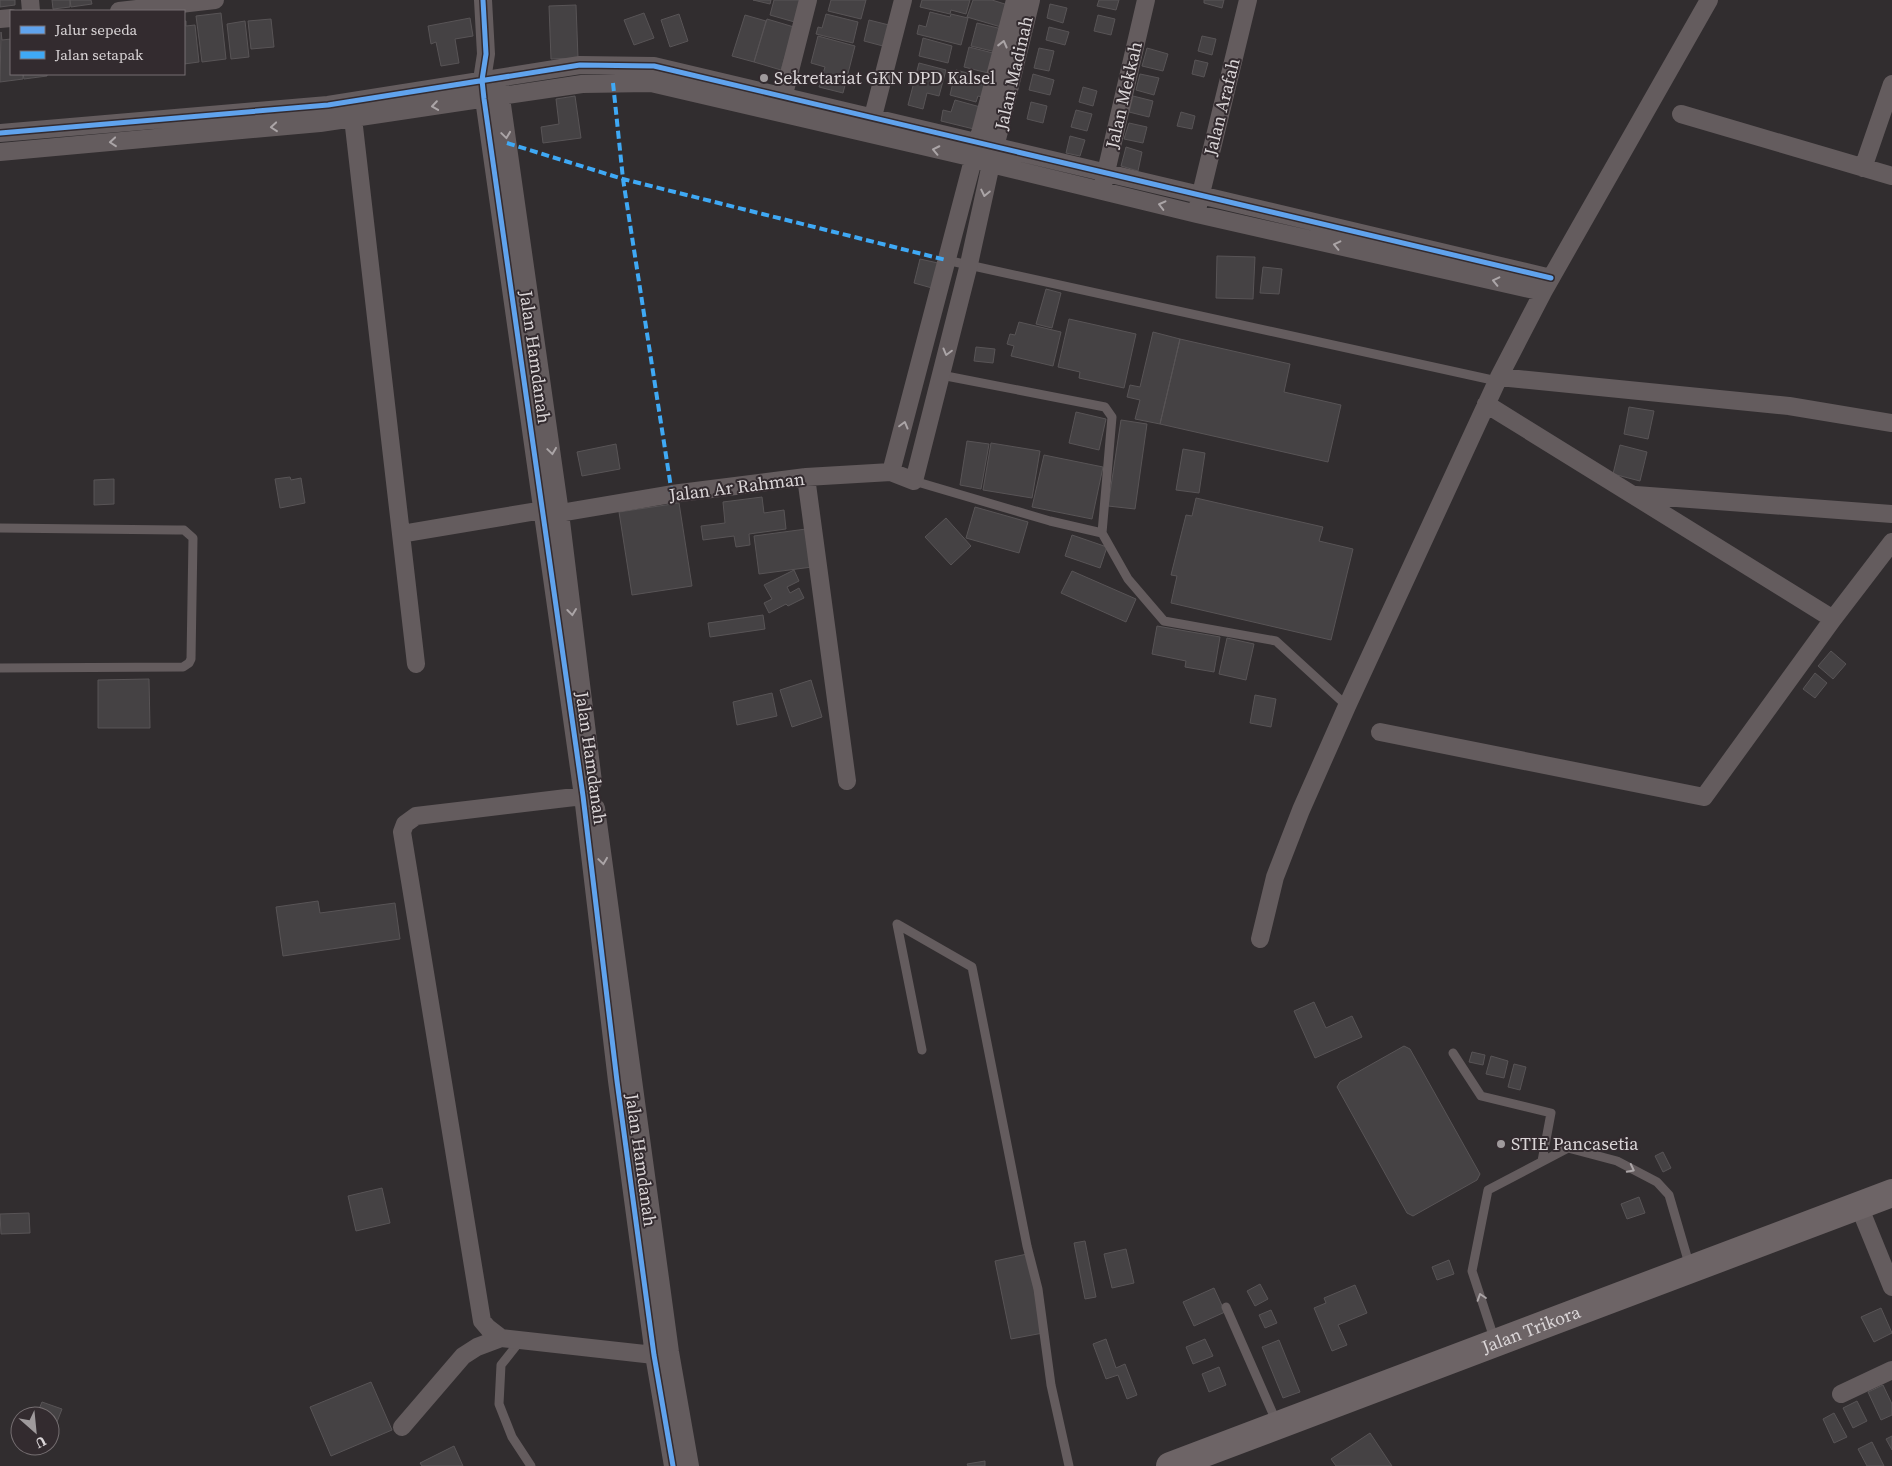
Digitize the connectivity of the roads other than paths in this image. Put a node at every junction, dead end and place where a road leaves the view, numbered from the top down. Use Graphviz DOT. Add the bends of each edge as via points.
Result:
graph roads {
  1 [pos="216,0"];
  2 [pos="483,0"];
  3 [pos="808,0"];
  4 [pos="903,0"];
  5 [pos="1014,0"];
  6 [pos="1031,0"];
  7 [pos="1146,0"];
  8 [pos="1248,0"];
  9 [pos="1709,0"];
  10 [pos="127,7"];
  11 [pos="490,79"];
  12 [pos="1892,84"];
  13 [pos="492,98"];
  14 [pos="782,104"];
  15 [pos="1681,114"];
  16 [pos="353,118"];
  17 [pos="873,118"];
  18 [pos="0,133"];
  19 [pos="868,135"];
  20 [pos="997,146"];
  21 [pos="976,150"];
  22 [pos="0,152"];
  23 [pos="991,164"];
  24 [pos="1863,168"];
  25 [pos="1892,176"];
  26 [pos="1104,182"];
  27 [pos="1201,195"];
  28 [pos="1197,214"];
  29 [pos="946,260"];
  30 [pos="969,264"];
  31 [pos="1547,284"];
  32 [pos="929,327"];
  33 [pos="953,328"];
  34 [pos="941,375"];
  35 [pos="1498,379"];
  36 [pos="1486,404"];
  37 [pos="1892,423"];
  38 [pos="891,472"];
  39 [pos="806,478"];
  40 [pos="914,481"];
  41 [pos="1631,494"];
  42 [pos="552,512"];
  43 [pos="1892,514"];
  44 [pos="0,528"];
  45 [pos="1102,533"];
  46 [pos="401,534"];
  47 [pos="1892,542"];
  48 [pos="1833,619"];
  49 [pos="416,664"];
  50 [pos="0,668"];
  51 [pos="1347,706"];
  52 [pos="1380,732"];
  53 [pos="847,781"];
  54 [pos="583,796"];
  55 [pos="1260,939"];
  56 [pos="922,1050"];
  57 [pos="1453,1053"];
  58 [pos="1542,1161"];
  59 [pos="1892,1194"];
  60 [pos="1859,1206"];
  61 [pos="1690,1270"];
  62 [pos="1892,1287"];
  63 [pos="1226,1307"];
  64 [pos="501,1338"];
  65 [pos="520,1342"];
  66 [pos="1496,1344"];
  67 [pos="662,1353"];
  68 [pos="1892,1370"];
  69 [pos="1841,1394"];
  70 [pos="1278,1425"];
  71 [pos="402,1427"];
  72 [pos="531,1466"];
  73 [pos="673,1466"];
  74 [pos="690,1466"];
  75 [pos="1069,1466"];
  76 [pos="1170,1466"];
  1 -- 10 [label="street"];
  2 -- 11 [label="street, Jalan Hamdanah"];
  3 -- 14 [label="street"];
  4 -- 17 [label="street"];
  21 -- 5 [label="street, Jalan Madinah, one-way"];
  6 -- 20 [label="street, Jalan Madinah"];
  7 -- 26 [label="street, Jalan Mekkah"];
  8 -- 27 [label="street, Jalan Arafah"];
  9 -- 31 [label="street"];
  11 -- 13 [label="street, Jalan Hamdanah"];
  11 -- 14 [label="street" via="580,65 654,66"];
  11 -- 18 [label="street" via="328,105"];
  12 -- 24 [label="street"];
  13 -- 14 [label="street" via="582,84 651,83"];
  13 -- 16 [label="street, one-way"];
  13 -- 42 [label="street, Jalan Hamdanah"];
  14 -- 17 [label="street"];
  14 -- 19 [label="street"];
  15 -- 24 [label="street"];
  16 -- 22 [label="street, one-way"];
  16 -- 46 [label="street"];
  17 -- 19 [label="street"];
  17 -- 21 [label="street"];
  21 -- 19 [label="street, one-way"];
  20 -- 21 [label="street"];
  20 -- 23 [label="street, Jalan Madinah"];
  20 -- 26 [label="street"];
  21 -- 23 [label="street"];
  21 -- 29 [label="street, Jalan Madinah"];
  23 -- 26 [label="street"];
  23 -- 30 [label="street, Jalan Madinah, one-way"];
  24 -- 25 [label="street"];
  26 -- 27 [label="street"];
  28 -- 26 [label="street, one-way"];
  27 -- 28 [label="street, Jalan Arafah"];
  27 -- 31 [label="street"];
  31 -- 28 [label="street, one-way"];
  29 -- 30 [label="lane"];
  29 -- 32 [label="street, Jalan Madinah"];
  30 -- 33 [label="street, Jalan Madinah"];
  30 -- 35 [label="lane"];
  31 -- 35 [label="street"];
  32 -- 33 [label="street"];
  38 -- 32 [label="street, Jalan Madinah, one-way"];
  33 -- 34 [label="street, Jalan Madinah, one-way"];
  34 -- 40 [label="street, Jalan Madinah"];
  34 -- 45 [label="lane" via="1105,408 1112,417 1112,423"];
  35 -- 36 [label="street"];
  35 -- 37 [label="street" via="1789,406"];
  36 -- 41 [label="street"];
  36 -- 51 [label="street"];
  38 -- 39 [label="street, Jalan Ar Rahman"];
  38 -- 40 [label="street, Jalan Ar Rahman"];
  39 -- 42 [label="street, Jalan Ar Rahman"];
  39 -- 53 [label="street"];
  40 -- 45 [label="lane"];
  41 -- 43 [label="street"];
  41 -- 48 [label="street"];
  42 -- 46 [label="street, Jalan Ar Rahman"];
  42 -- 54 [label="street, Jalan Hamdanah"];
  42 -- 67 [label="street, Jalan Hamdanah, one-way" via="594,795"];
  44 -- 50 [label="lane" via="184,530 192,538 189,663 183,667"];
  45 -- 51 [label="lane" via="1128,580 1164,621 1276,641"];
  46 -- 49 [label="street"];
  47 -- 48 [label="street"];
  48 -- 52 [label="street" via="1704,797"];
  51 -- 55 [label="street" via="1291,835"];
  54 -- 64 [label="street" via="416,816 404,824 402,832 482,1321"];
  54 -- 67 [label="street, Jalan Hamdanah" via="617,1081"];
  56 -- 75 [label="lane" via="897,924 972,967 1038,1289 1051,1385"];
  57 -- 58 [label="lane" via="1482,1096 1551,1113"];
  58 -- 61 [label="lane, one-way" via="1568,1148 1617,1161 1657,1182 1669,1195"];
  66 -- 58 [label="lane, one-way" via="1472,1271 1488,1190"];
  59 -- 60 [label="main road, Jalan Trikora"];
  60 -- 61 [label="main road, Jalan Trikora"];
  60 -- 62 [label="street"];
  61 -- 66 [label="main road, Jalan Trikora"];
  63 -- 70 [label="lane"];
  64 -- 65 [label="street"];
  64 -- 71 [label="street" via="463,1356"];
  65 -- 67 [label="street"];
  65 -- 72 [label="lane" via="501,1365 499,1404 512,1437"];
  66 -- 70 [label="main road, Jalan Trikora"];
  67 -- 73 [label="street, Jalan Hamdanah"];
  67 -- 74 [label="street, Jalan Hamdanah"];
  68 -- 69 [label="street"];
  70 -- 76 [label="main road, Jalan Trikora"];
}
